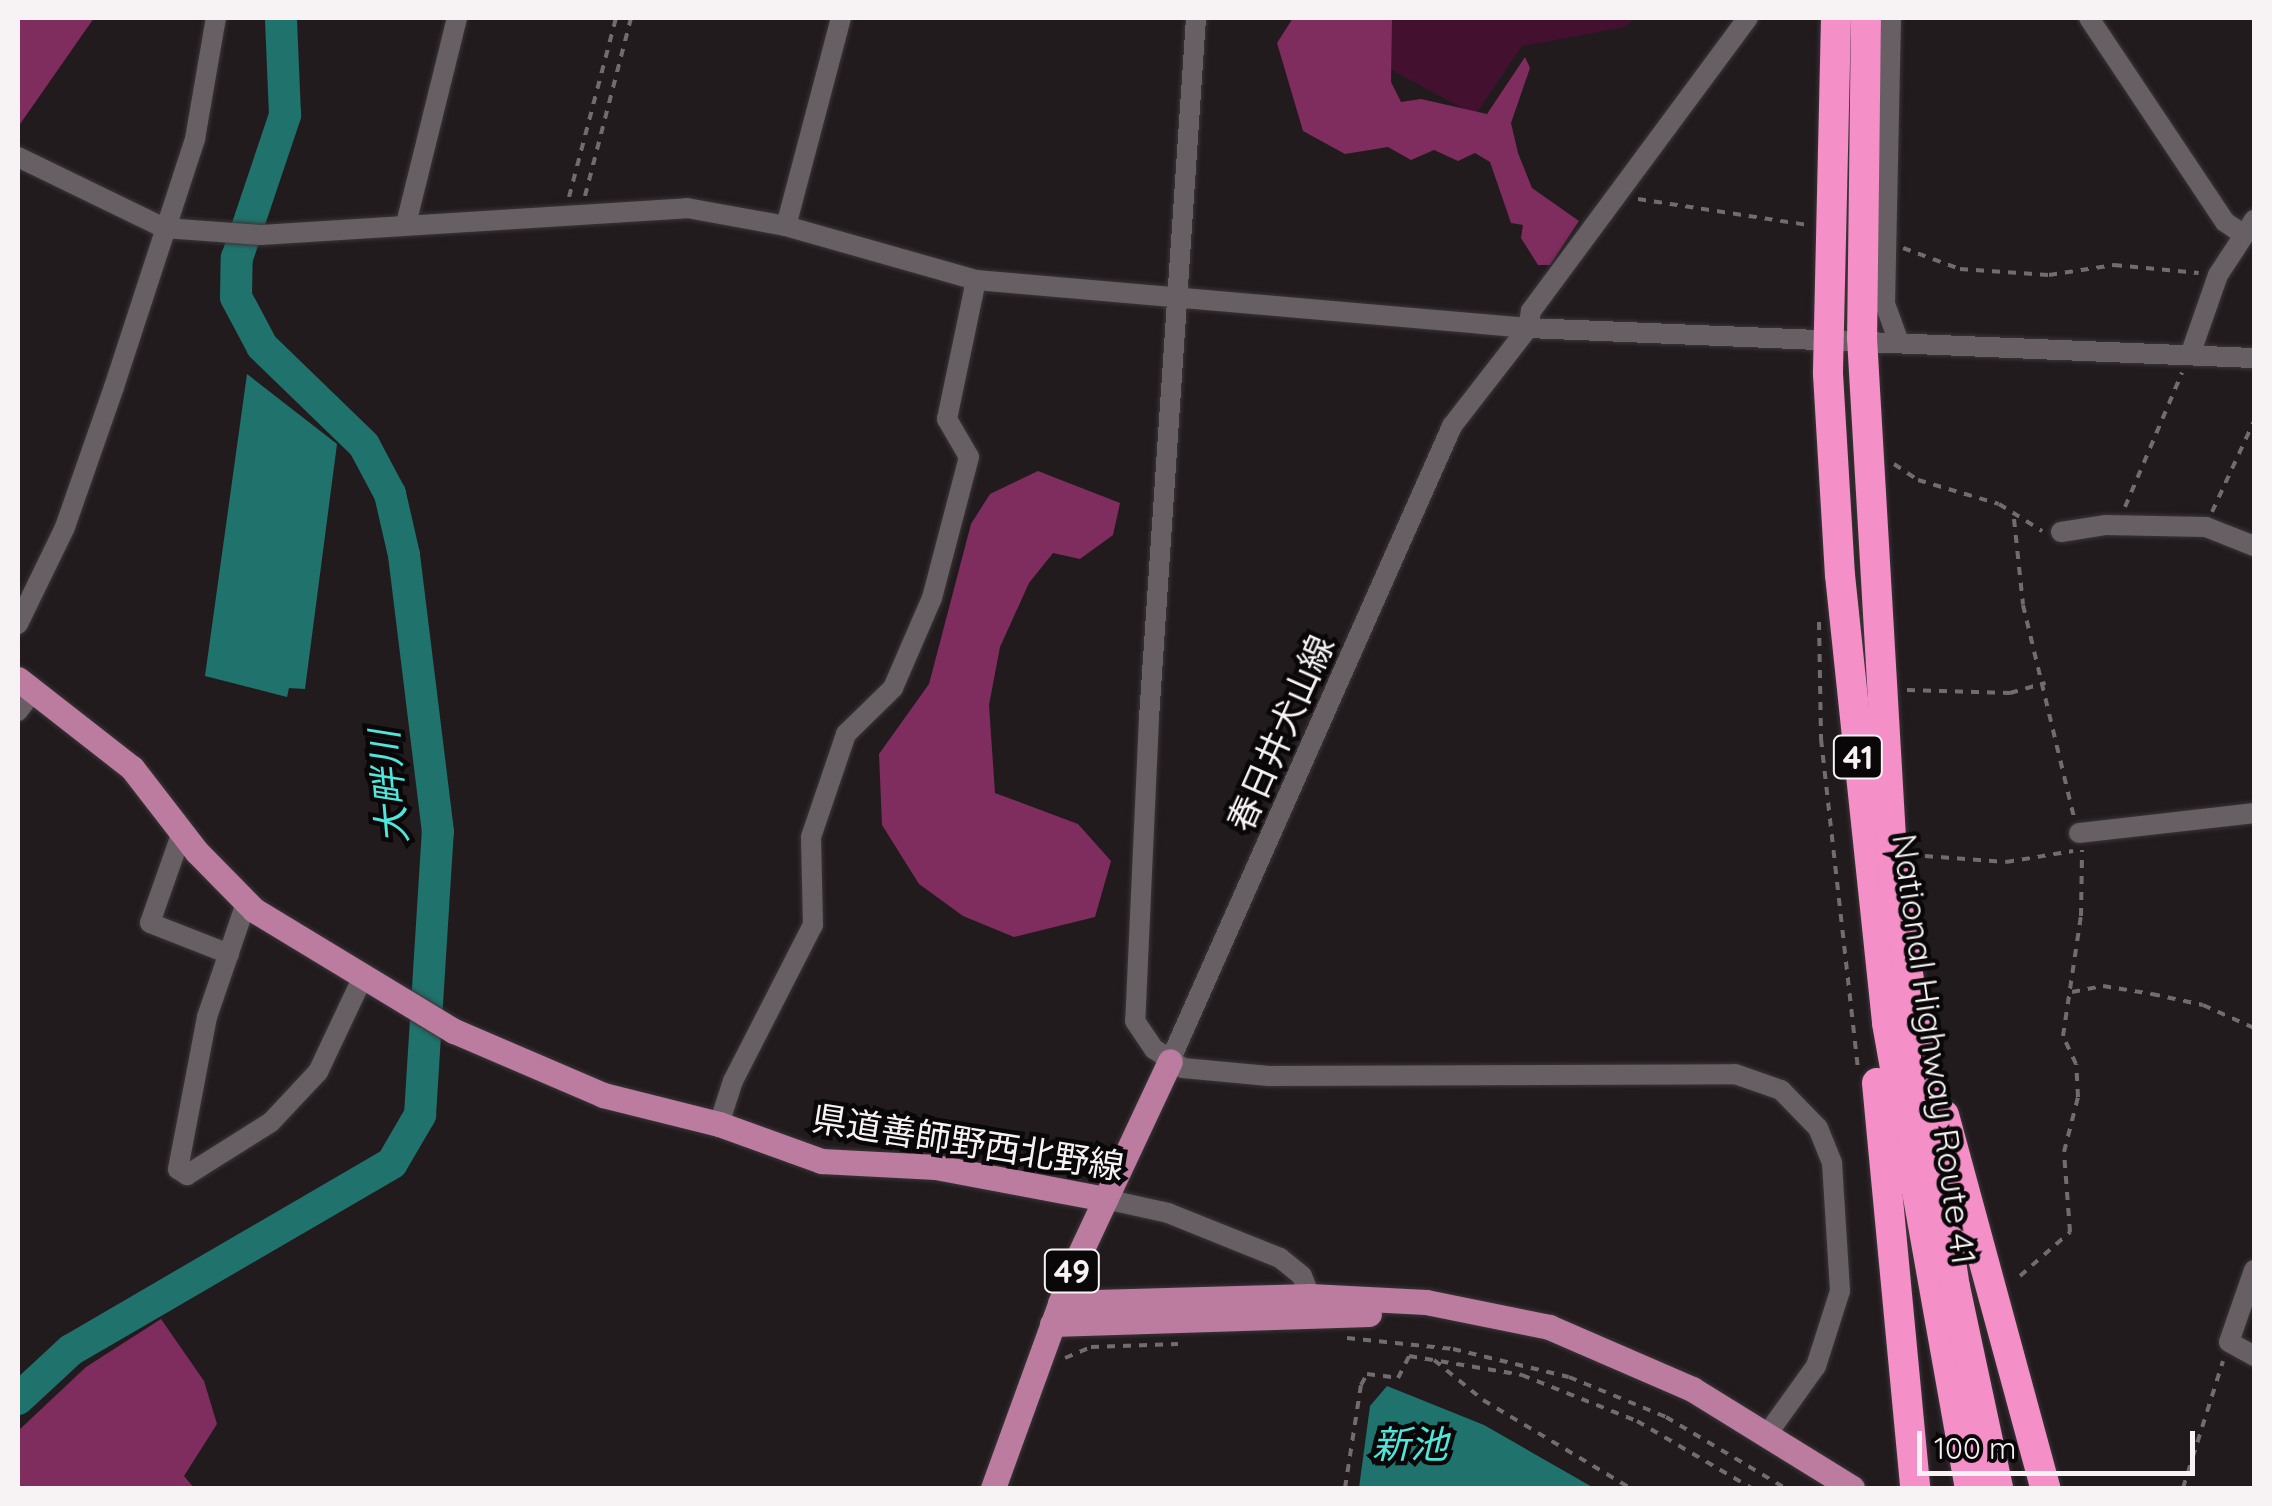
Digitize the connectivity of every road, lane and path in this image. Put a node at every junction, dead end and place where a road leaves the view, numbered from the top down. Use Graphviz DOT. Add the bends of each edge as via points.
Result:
graph roads {
  1 [pos="216,18"];
  2 [pos="457,18"];
  3 [pos="616,18"];
  4 [pos="631,18"];
  5 [pos="841,18"];
  6 [pos="1196,18"];
  7 [pos="1748,18"];
  8 [pos="1836,18"];
  9 [pos="1866,18"];
  10 [pos="1892,18"];
  11 [pos="2088,18"];
  12 [pos="18,157"];
  13 [pos="1615,196"];
  14 [pos="575,211"];
  15 [pos="406,224"];
  16 [pos="786,226"];
  17 [pos="1811,226"];
  18 [pos="164,228"];
  19 [pos="2249,228"];
  20 [pos="1888,243"];
  21 [pos="2218,275"];
  22 [pos="976,280"];
  23 [pos="1180,298"];
  24 [pos="1528,328"];
  25 [pos="1830,337"];
  26 [pos="1862,338"];
  27 [pos="1898,340"];
  28 [pos="2190,355"];
  29 [pos="2254,358"];
  30 [pos="2254,421"];
  31 [pos="1889,462"];
  32 [pos="2014,519"];
  33 [pos="2117,525"];
  34 [pos="2206,527"];
  35 [pos="2062,532"];
  36 [pos="2254,546"];
  37 [pos="1840,575"];
  38 [pos="1818,604"];
  39 [pos="18,624"];
  40 [pos="2046,682"];
  41 [pos="1906,690"];
  42 [pos="23,694"];
  43 [pos="2254,813"];
  44 [pos="182,832"];
  45 [pos="2081,841"];
  46 [pos="1926,856"];
  47 [pos="1893,872"];
  48 [pos="246,903"];
  49 [pos="228,954"];
  50 [pos="362,979"];
  51 [pos="2070,993"];
  52 [pos="2254,1028"];
  53 [pos="1170,1061"];
  54 [pos="1860,1087"];
  55 [pos="719,1124"];
  56 [pos="1104,1199"];
  57 [pos="2254,1270"];
  58 [pos="2020,1276"];
  59 [pos="1310,1296"];
  60 [pos="1056,1314"];
  61 [pos="1549,1327"];
  62 [pos="1342,1338"];
  63 [pos="2229,1342"];
  64 [pos="1182,1343"];
  65 [pos="2254,1356"];
  66 [pos="1434,1360"];
  67 [pos="1037,1366"];
  68 [pos="1768,1433"];
  69 [pos="993,1488"];
  70 [pos="1345,1488"];
  71 [pos="1630,1488"];
  72 [pos="1751,1488"];
  73 [pos="1785,1488"];
  74 [pos="1852,1488"];
  75 [pos="1915,1488"];
  76 [pos="1970,1488"];
  77 [pos="1998,1488"];
  78 [pos="2045,1488"];
  79 [pos="2183,1488"];
  1 -- 18 [label="street" via="195,140"];
  2 -- 15 [label="street"];
  3 -- 14 [label="path"];
  4 -- 14 [label="path"];
  5 -- 16 [label="street"];
  6 -- 23 [label="street"];
  7 -- 13 [label="street, 春日井犬山線"];
  8 -- 25 [label="highway, National Highway Route 41 / 41"];
  9 -- 26 [label="highway, National Highway Route 41 / 41"];
  10 -- 20 [label="street"];
  11 -- 19 [label="street" via="2224,222"];
  12 -- 18 [label="street"];
  13 -- 17 [label="path"];
  13 -- 24 [label="street, 春日井犬山線" via="1530,311"];
  14 -- 15 [label="street"];
  14 -- 16 [label="street" via="687,208"];
  15 -- 18 [label="street" via="261,235"];
  16 -- 22 [label="street"];
  18 -- 39 [label="street" via="65,527"];
  19 -- 21 [label="street"];
  20 -- 21 [label="path" via="1960,268 2048,275 2114,266"];
  20 -- 27 [label="street" via="1886,320"];
  21 -- 28 [label="street"];
  22 -- 23 [label="street"];
  22 -- 55 [label="street" via="947,419 969,457 932,598 893,688 846,734 811,837 813,924 733,1080"];
  23 -- 24 [label="street"];
  23 -- 53 [label="street" via="1133,1010 1147,1040"];
  24 -- 25 [label="street"];
  24 -- 53 [label="street, 春日井犬山線 / 49" via="1452,426"];
  25 -- 26 [label="street"];
  25 -- 37 [label="highway, National Highway Route 41 / 41"];
  26 -- 27 [label="street"];
  26 -- 47 [label="highway, National Highway Route 41 / 41"];
  27 -- 28 [label="street"];
  28 -- 29 [label="street"];
  28 -- 33 [label="path"];
  30 -- 34 [label="path"];
  31 -- 32 [label="path" via="1918,480 1999,504"];
  32 -- 35 [label="path" via="2036,531"];
  32 -- 40 [label="path" via="2023,606"];
  33 -- 34 [label="street"];
  33 -- 35 [label="street"];
  34 -- 36 [label="street"];
  37 -- 75 [label="highway" via="1834,664"];
  37 -- 76 [label="highway, National Highway Route 41 / 41" via="1887,1023"];
  38 -- 54 [label="path" via="1821,738"];
  40 -- 41 [label="path" via="2010,693"];
  40 -- 45 [label="path" via="2062,782"];
  42 -- 44 [label="main road, 県道善師野西北野線" via="111,748"];
  43 -- 45 [label="street"];
  44 -- 48 [label="main road, 県道善師野西北野線"];
  44 -- 49 [label="street" via="150,923"];
  45 -- 46 [label="path" via="2042,860"];
  45 -- 51 [label="path"];
  47 -- 77 [label="highway, National Highway Route 41 / 41" via="1955,1287"];
  47 -- 78 [label="highway" via="1971,1224"];
  48 -- 49 [label="street"];
  48 -- 50 [label="main road, 県道善師野西北野線"];
  49 -- 50 [label="street" via="206,1016 178,1168 186,1175 271,1122 318,1072"];
  50 -- 55 [label="main road, 県道善師野西北野線" via="454,1031 603,1095"];
  51 -- 52 [label="path" via="2103,986 2152,994 2203,1005"];
  51 -- 58 [label="path" via="2063,1036 2076,1064 2078,1097 2064,1152 2070,1232"];
  53 -- 56 [label="main road, 春日井犬山線 / 49"];
  53 -- 68 [label="street" via="1270,1076 1735,1074 1781,1090 1818,1128 1832,1162 1840,1291 1816,1366"];
  55 -- 56 [label="main road, 県道善師野西北野線" via="821,1161 936,1167"];
  56 -- 59 [label="street, 県道善師野西北野線" via="1168,1212 1280,1258 1302,1276"];
  56 -- 60 [label="main road, 春日井犬山線 / 49"];
  57 -- 63 [label="street"];
  59 -- 60 [label="main road"];
  59 -- 61 [label="main road" via="1426,1302"];
  60 -- 61 [label="main road" via="1394,1314"];
  60 -- 67 [label="main road, 春日井犬山線 / 49"];
  61 -- 68 [label="main road" via="1692,1389"];
  62 -- 73 [label="path" via="1453,1349 1568,1377 1666,1417"];
  63 -- 65 [label="street"];
  63 -- 79 [label="path"];
  64 -- 67 [label="path" via="1090,1347"];
  66 -- 70 [label="path" via="1409,1356 1398,1378 1367,1374"];
  66 -- 71 [label="path" via="1483,1400"];
  66 -- 72 [label="path" via="1522,1375 1620,1414"];
  67 -- 69 [label="main road, 春日井犬山線 / 49"];
  68 -- 74 [label="main road"];
}
